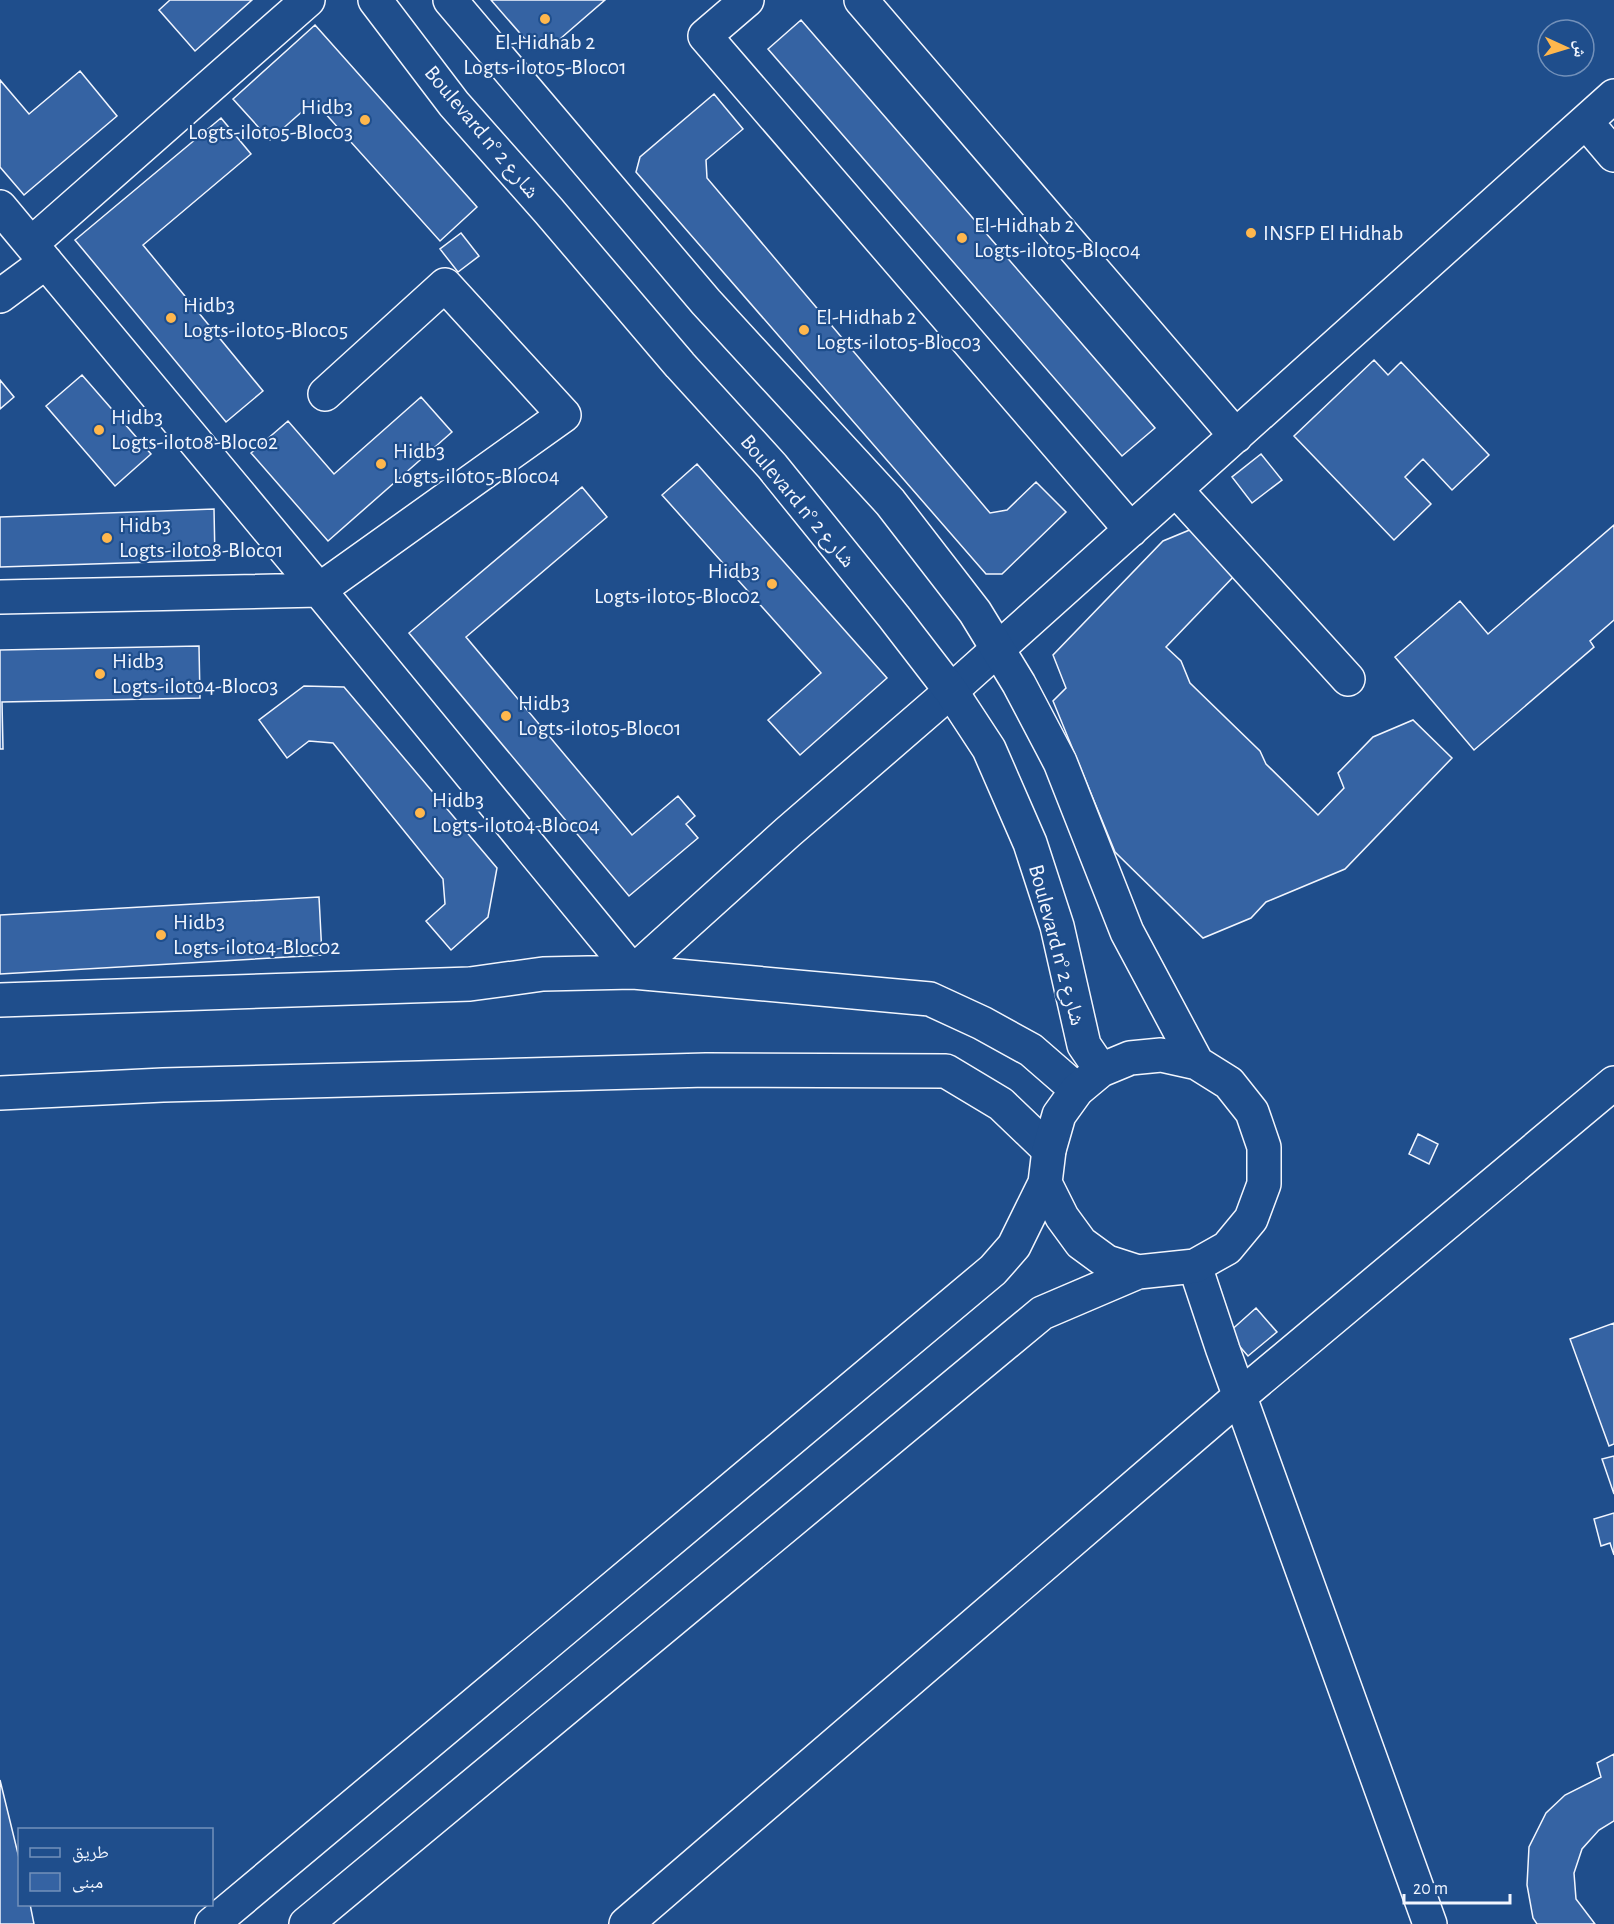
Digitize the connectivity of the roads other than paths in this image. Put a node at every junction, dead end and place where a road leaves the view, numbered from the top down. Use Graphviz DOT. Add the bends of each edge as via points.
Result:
graph roads {
  1 [pos="308,0"];
  2 [pos="375,0"];
  3 [pos="450,0"];
  4 [pos="747,0"];
  5 [pos="861,0"];
  6 [pos="1614,96"];
  7 [pos="1586,122"];
  8 [pos="1614,155"];
  9 [pos="0,207"];
  10 [pos="38,253"];
  11 [pos="0,297"];
  12 [pos="325,394"];
  13 [pos="1236,436"];
  14 [pos="1176,490"];
  15 [pos="1131,530"];
  16 [pos="319,590"];
  17 [pos="0,597"];
  18 [pos="998,650"];
  19 [pos="1348,680"];
  20 [pos="951,692"];
  21 [pos="633,972"];
  22 [pos="0,1000"];
  23 [pos="1197,1063"];
  24 [pos="1089,1080"];
  25 [pos="1614,1083"];
  26 [pos="0,1093"];
  27 [pos="1049,1150"];
  28 [pos="1045,1183"];
  29 [pos="1195,1266"];
  30 [pos="1138,1272"];
  31 [pos="1240,1396"];
  32 [pos="212,1924"];
  33 [pos="306,1924"];
  34 [pos="626,1924"];
  35 [pos="1430,1924"];
  1 -- 10 [label="street"];
  2 -- 20 [label="street, Boulevard n° شارع 2" via="454,104 772,466"];
  3 -- 18 [label="street" via="706,302 890,502 975,612"];
  4 -- 15 [label="street" via="705,36"];
  5 -- 13 [label="street"];
  6 -- 7 [label="street"];
  7 -- 8 [label="street"];
  7 -- 13 [label="street"];
  9 -- 10 [label="street"];
  10 -- 11 [label="street"];
  10 -- 16 [label="street"];
  12 -- 16 [label="street" via="445,285 564,415"];
  13 -- 14 [label="street"];
  14 -- 15 [label="street"];
  14 -- 19 [label="street"];
  15 -- 18 [label="street"];
  16 -- 17 [label="street"];
  16 -- 21 [label="street"];
  18 -- 20 [label="street"];
  18 -- 23 [label="street" via="1060,762 1127,932"];
  20 -- 21 [label="street"];
  20 -- 24 [label="street, Boulevard n° شارع 2" via="989,749 1030,843 1057,926"];
  21 -- 22 [label="street" via="543,974 470,984"];
  21 -- 24 [label="street" via="930,999"];
  23 -- 24 [label="street" via="1161,1055 1130,1059"];
  23 -- 29 [label="street" via="1229,1083 1252,1112 1264,1147 1264,1184 1251,1219 1227,1248"];
  24 -- 27 [label="street" via="1059,1115"];
  25 -- 31 [label="street"];
  26 -- 27 [label="street" via="175,1084 706,1070 946,1071 1001,1104"];
  27 -- 28 [label="street"];
  28 -- 30 [label="street" via="1081,1243 1107,1262"];
  28 -- 32 [label="street" via="1014,1246 993,1270"];
  29 -- 30 [label="street"];
  29 -- 31 [label="street"];
  30 -- 33 [label="street" via="1042,1313"];
  31 -- 34 [label="street"];
  31 -- 35 [label="street"];
}
